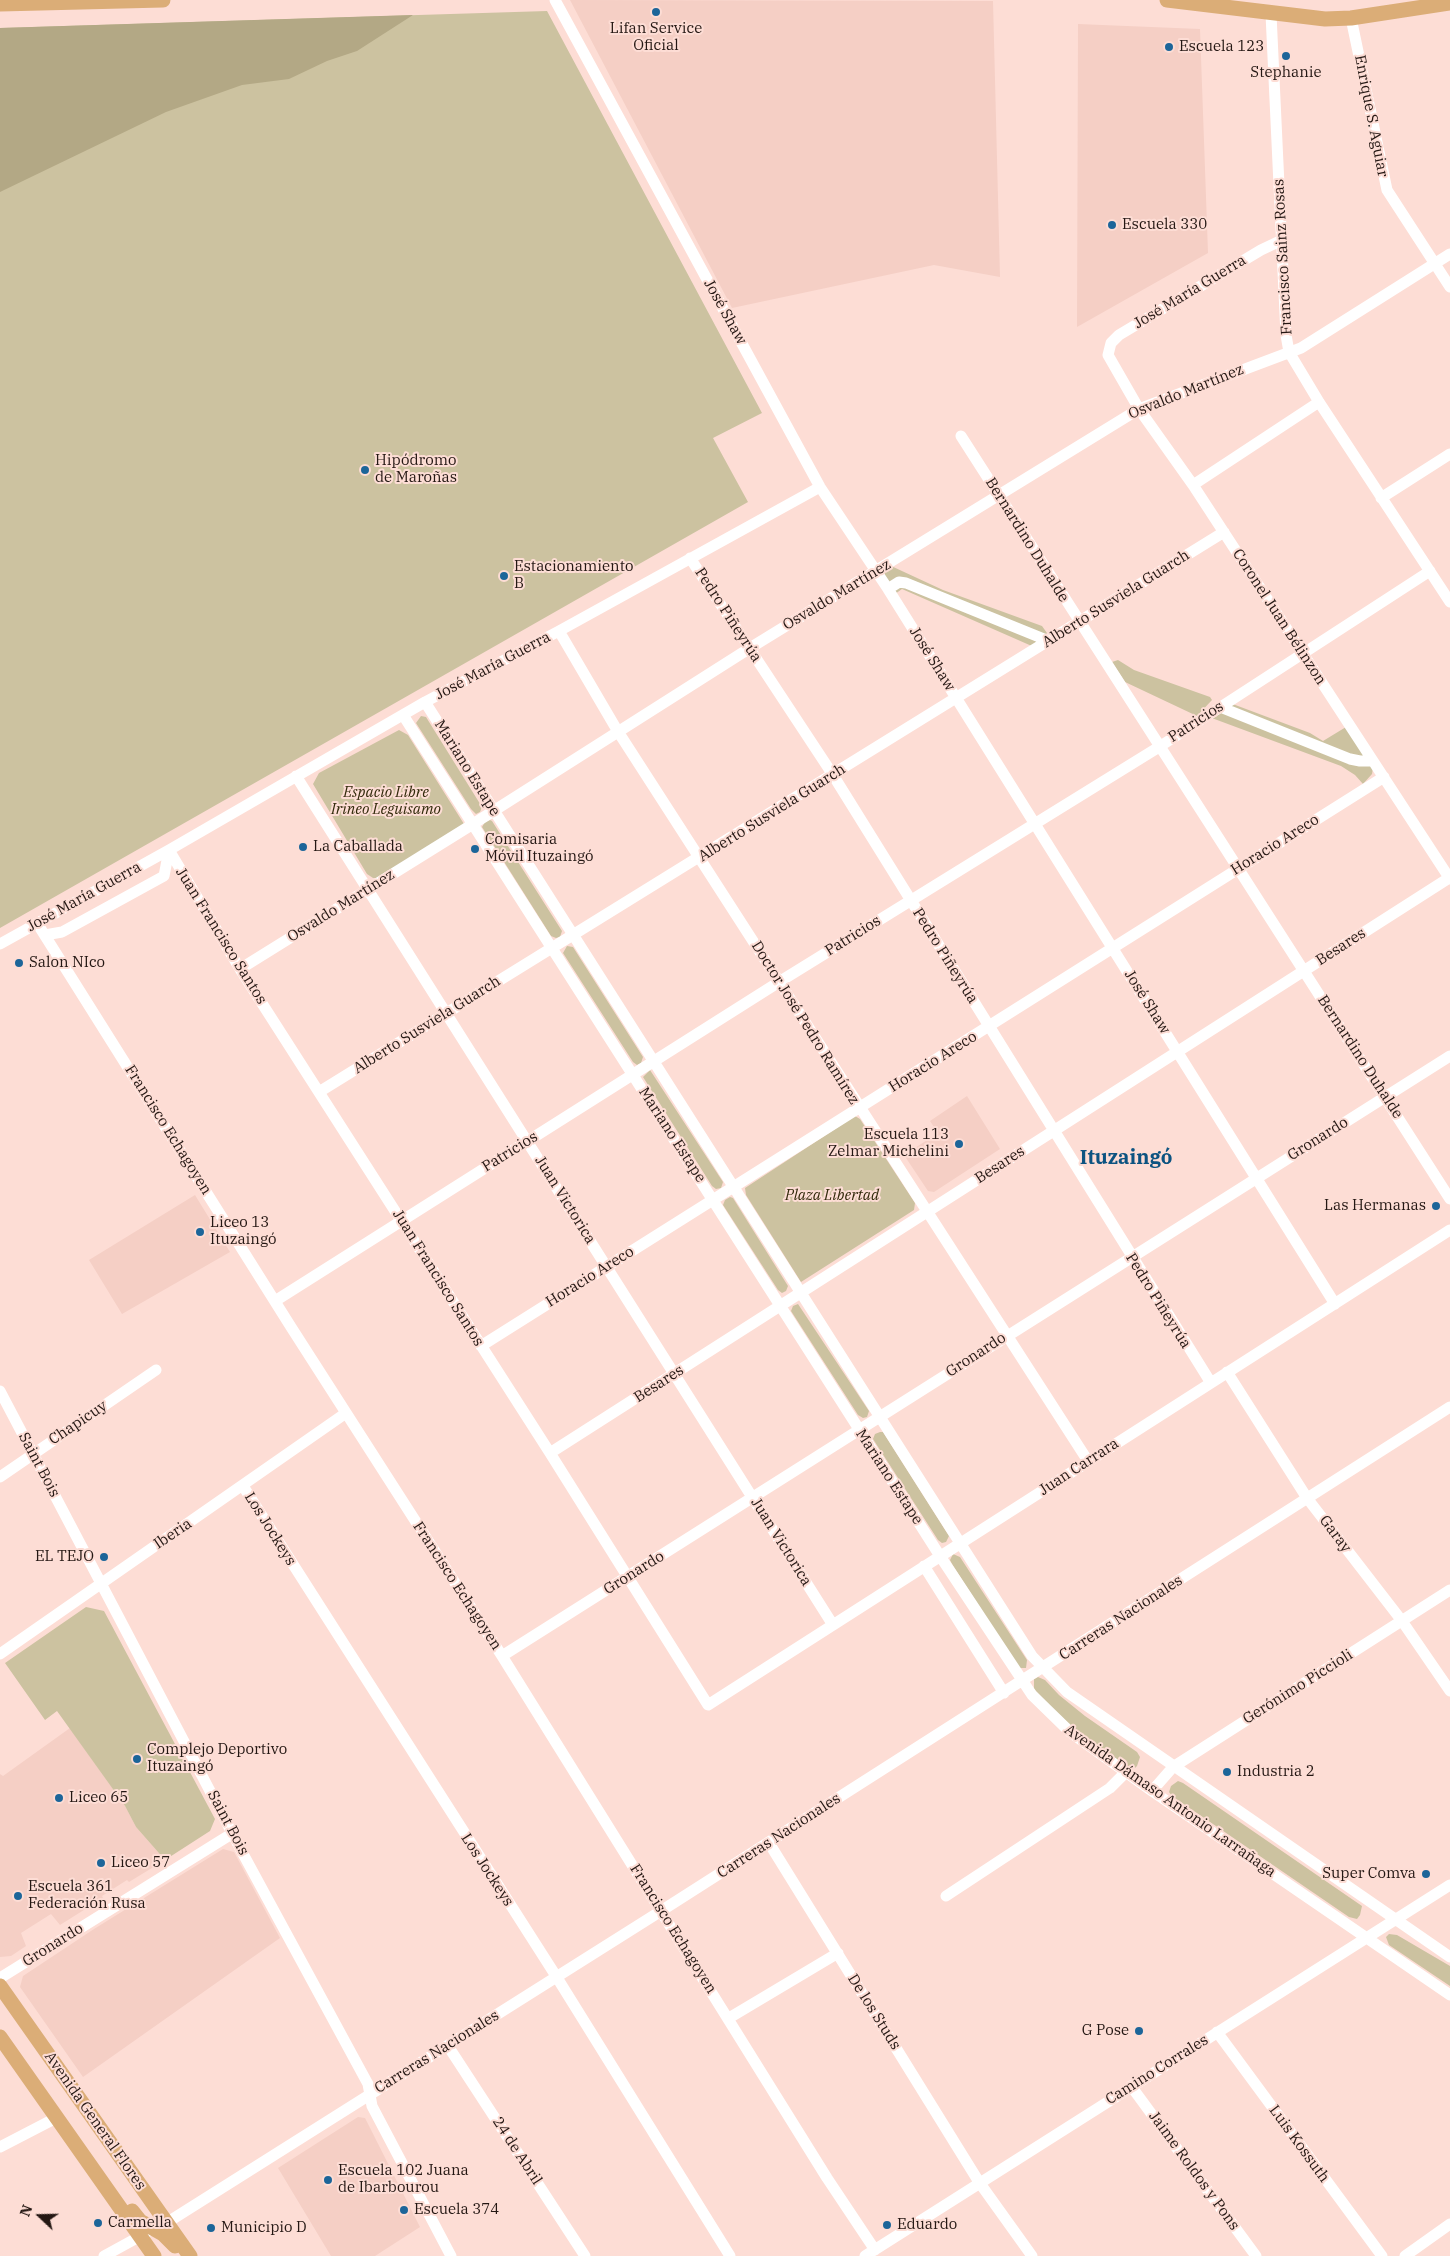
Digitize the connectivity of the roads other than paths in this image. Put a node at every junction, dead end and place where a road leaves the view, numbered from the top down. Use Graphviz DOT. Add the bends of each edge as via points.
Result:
graph roads {
  1 [pos="144,0"];
  2 [pos="163,0"];
  3 [pos="554,0"];
  4 [pos="1167,0"];
  5 [pos="114,1"];
  6 [pos="1450,3"];
  7 [pos="0,4"];
  8 [pos="1419,4"];
  9 [pos="1271,14"];
  10 [pos="1351,18"];
  11 [pos="1282,240"];
  12 [pos="1450,254"];
  13 [pos="1435,264"];
  14 [pos="1450,287"];
  15 [pos="1289,352"];
  16 [pos="1108,355"];
  17 [pos="1319,402"];
  18 [pos="1139,409"];
  19 [pos="961,436"];
  20 [pos="1450,454"];
  21 [pos="1193,485"];
  22 [pos="820,487"];
  23 [pos="999,495"];
  24 [pos="1382,498"];
  25 [pos="1224,532"];
  26 [pos="690,558"];
  27 [pos="876,570"];
  28 [pos="1430,571"];
  29 [pos="888,589"];
  30 [pos="1450,602"];
  31 [pos="1079,622"];
  32 [pos="559,631"];
  33 [pos="1049,641"];
  34 [pos="750,648"];
  35 [pos="1303,653"];
  36 [pos="956,698"];
  37 [pos="425,702"];
  38 [pos="1220,707"];
  39 [pos="403,715"];
  40 [pos="617,730"];
  41 [pos="1159,747"];
  42 [pos="1373,761"];
  43 [pos="833,775"];
  44 [pos="296,776"];
  45 [pos="1384,777"];
  46 [pos="494,811"];
  47 [pos="473,824"];
  48 [pos="1036,824"];
  49 [pos="169,850"];
  50 [pos="701,857"];
  51 [pos="1238,869"];
  52 [pos="1450,878"];
  53 [pos="368,889"];
  54 [pos="911,901"];
  55 [pos="38,923"];
  56 [pos="45,935"];
  57 [pos="573,935"];
  58 [pos="0,944"];
  59 [pos="552,948"];
  60 [pos="1114,948"];
  61 [pos="240,969"];
  62 [pos="1304,971"];
  63 [pos="779,982"];
  64 [pos="448,1013"];
  65 [pos="988,1027"];
  66 [pos="1178,1051"];
  67 [pos="1450,1056"];
  68 [pos="654,1062"];
  69 [pos="632,1074"];
  70 [pos="319,1092"];
  71 [pos="1385,1097"];
  72 [pos="859,1108"];
  73 [pos="1053,1131"];
  74 [pos="528,1141"];
  75 [pos="1257,1177"];
  76 [pos="734,1186"];
  77 [pos="713,1199"];
  78 [pos="1450,1199"];
  79 [pos="929,1211"];
  80 [pos="402,1221"];
  81 [pos="1450,1230"];
  82 [pos="1131,1257"];
  83 [pos="607,1266"];
  84 [pos="801,1293"];
  85 [pos="275,1301"];
  86 [pos="1335,1304"];
  87 [pos="780,1306"];
  88 [pos="1006,1336"];
  89 [pos="481,1346"];
  90 [pos="156,1370"];
  91 [pos="1227,1372"];
  92 [pos="675,1373"];
  93 [pos="1211,1383"];
  94 [pos="0,1391"];
  95 [pos="1450,1407"];
  96 [pos="346,1413"];
  97 [pos="880,1416"];
  98 [pos="859,1430"];
  99 [pos="550,1453"];
  100 [pos="33,1454"];
  101 [pos="1088,1461"];
  102 [pos="0,1477"];
  103 [pos="243,1486"];
  104 [pos="752,1497"];
  105 [pos="1307,1498"];
  106 [pos="960,1543"];
  107 [pos="940,1556"];
  108 [pos="924,1566"];
  109 [pos="627,1577"];
  110 [pos="101,1583"];
  111 [pos="1450,1590"];
  112 [pos="1402,1621"];
  113 [pos="833,1625"];
  114 [pos="0,1654"];
  115 [pos="502,1656"];
  116 [pos="1042,1668"];
  117 [pos="1022,1682"];
  118 [pos="1450,1691"];
  119 [pos="1004,1693"];
  120 [pos="708,1705"];
  121 [pos="1173,1767"];
  122 [pos="1126,1772"];
  123 [pos="1152,1791"];
  124 [pos="233,1833"];
  125 [pos="769,1843"];
  126 [pos="1450,1884"];
  127 [pos="946,1896"];
  128 [pos="661,1911"];
  129 [pos="1395,1920"];
  130 [pos="1367,1938"];
  131 [pos="838,1953"];
  132 [pos="1450,1957"];
  133 [pos="556,1976"];
  134 [pos="0,1978"];
  135 [pos="0,1986"];
  136 [pos="1450,1995"];
  137 [pos="729,2018"];
  138 [pos="1217,2032"];
  139 [pos="0,2037"];
  140 [pos="448,2046"];
  141 [pos="1131,2086"];
  142 [pos="370,2094"];
  143 [pos="56,2118"];
  144 [pos="0,2147"];
  145 [pos="90,2167"];
  146 [pos="979,2182"];
  147 [pos="1450,2224"];
  148 [pos="160,2226"];
  149 [pos="140,2236"];
  150 [pos="875,2250"];
  151 [pos="104,2256"];
  152 [pos="154,2256"];
  153 [pos="182,2256"];
  154 [pos="190,2256"];
  155 [pos="451,2256"];
  156 [pos="585,2256"];
  157 [pos="730,2256"];
  158 [pos="865,2256"];
  159 [pos="1032,2256"];
  160 [pos="1256,2256"];
  161 [pos="1382,2256"];
  162 [pos="1405,2256"];
  1 -- 2 [label="main road"];
  1 -- 5 [label="main road"];
  3 -- 22 [label="street, José Shaw"];
  4 -- 9 [label="main road"];
  5 -- 7 [label="main road"];
  6 -- 8 [label="main road"];
  8 -- 10 [label="main road"];
  9 -- 10 [label="main road"];
  9 -- 11 [label="street, Francisco Sainz Rosas"];
  10 -- 13 [label="street, Enrique S. Aguiar" via="1383,179"];
  11 -- 15 [label="street, Francisco Sainz Rosas"];
  11 -- 16 [label="street, José María Guerra" via="1119,335 1111,343"];
  12 -- 13 [label="street, Osvaldo Martínez"];
  13 -- 14 [label="street, Enrique S. Aguiar"];
  13 -- 15 [label="street, Osvaldo Martínez" via="1301,348"];
  15 -- 17 [label="street, Francisco Sainz Rosas"];
  15 -- 18 [label="street, Osvaldo Martínez"];
  16 -- 18 [label="street, Coronel Juan Bélinzon"];
  17 -- 21 [label="street"];
  17 -- 24 [label="street, Francisco Sainz Rosas"];
  18 -- 21 [label="street, Coronel Juan Bélinzon"];
  18 -- 23 [label="street, Osvaldo Martínez"];
  19 -- 23 [label="street, Bernardino Duhalde"];
  20 -- 24 [label="street"];
  21 -- 25 [label="street, Coronel Juan Bélinzon"];
  22 -- 26 [label="street, José María Guerra"];
  22 -- 27 [label="street, José Shaw"];
  23 -- 27 [label="street, Osvaldo Martínez"];
  23 -- 31 [label="street, Bernardino Duhalde"];
  24 -- 28 [label="street, Francisco Sainz Rosas"];
  25 -- 31 [label="street, Alberto Susviela Guarch"];
  25 -- 35 [label="street, Coronel Juan Bélinzon"];
  26 -- 32 [label="street, José María Guerra"];
  26 -- 34 [label="street, Pedro Piñeyrúa"];
  27 -- 29 [label="street, José Shaw"];
  27 -- 34 [label="street, Osvaldo Martínez"];
  28 -- 30 [label="street, Francisco Sainz Rosas"];
  28 -- 35 [label="street, Patricios"];
  29 -- 33 [label="street" via="899,582 906,583"];
  29 -- 36 [label="street, José Shaw"];
  31 -- 33 [label="street, Alberto Susviela Guarch"];
  31 -- 41 [label="street, Bernardino Duhalde"];
  32 -- 37 [label="street, José María Guerra"];
  32 -- 40 [label="street, Doctor José Pedro Ramírez"];
  33 -- 36 [label="street, Alberto Susviela Guarch"];
  34 -- 40 [label="street, Osvaldo Martínez"];
  34 -- 43 [label="street, Pedro Piñeyrúa"];
  35 -- 38 [label="street, Patricios"];
  35 -- 42 [label="street, Coronel Juan Bélinzon"];
  36 -- 43 [label="street, Alberto Susviela Guarch"];
  36 -- 48 [label="street, José Shaw"];
  37 -- 39 [label="street, José María Guerra"];
  37 -- 46 [label="street, Mariano Estape"];
  38 -- 41 [label="street, Patricios"];
  38 -- 42 [label="street" via="1350,759"];
  39 -- 44 [label="street, José María Guerra"];
  39 -- 47 [label="street, Mariano Estape"];
  40 -- 46 [label="street, Osvaldo Martínez"];
  40 -- 50 [label="street, Doctor José Pedro Ramírez"];
  41 -- 48 [label="street, Patricios"];
  41 -- 51 [label="street, Bernardino Duhalde"];
  42 -- 45 [label="street, Coronel Juan Bélinzon"];
  43 -- 50 [label="street, Alberto Susviela Guarch"];
  43 -- 54 [label="street, Pedro Piñeyrúa"];
  44 -- 49 [label="street, José María Guerra"];
  44 -- 53 [label="street, Juan Victorica"];
  45 -- 51 [label="street, Horacio Areco"];
  45 -- 52 [label="street, Coronel Juan Bélinzon"];
  46 -- 47 [label="street, Osvaldo Martínez"];
  46 -- 57 [label="street, Mariano Estape"];
  47 -- 53 [label="street, Osvaldo Martínez"];
  47 -- 59 [label="street, Mariano Estape"];
  48 -- 54 [label="street, Patricios"];
  48 -- 60 [label="street, José Shaw"];
  49 -- 55 [label="street, José María Guerra"];
  49 -- 56 [label="street, José María Guerra" via="164,876 62,932"];
  49 -- 61 [label="street, Juan Francisco Santos"];
  50 -- 57 [label="street, Alberto Susviela Guarch"];
  50 -- 63 [label="street, Doctor José Pedro Ramírez"];
  51 -- 60 [label="street, Horacio Areco"];
  51 -- 62 [label="street, Bernardino Duhalde"];
  52 -- 62 [label="street, Besares"];
  53 -- 61 [label="street, Osvaldo Martínez"];
  53 -- 64 [label="street, Juan Victorica"];
  54 -- 63 [label="street, Patricios"];
  54 -- 65 [label="street, Pedro Piñeyrúa"];
  55 -- 56 [label="street, Francisco Echagoyen"];
  55 -- 58 [label="street, José María Guerra"];
  56 -- 85 [label="street, Francisco Echagoyen"];
  57 -- 59 [label="street, Alberto Susviela Guarch"];
  57 -- 68 [label="street, Mariano Estape"];
  59 -- 64 [label="street, Alberto Susviela Guarch"];
  59 -- 69 [label="street, Mariano Estape"];
  60 -- 65 [label="street, Horacio Areco"];
  60 -- 66 [label="street, José Shaw"];
  61 -- 70 [label="street, Juan Francisco Santos"];
  62 -- 66 [label="street, Besares"];
  62 -- 71 [label="street, Bernardino Duhalde"];
  63 -- 68 [label="street, Patricios"];
  63 -- 72 [label="street, Doctor José Pedro Ramírez"];
  64 -- 70 [label="street, Alberto Susviela Guarch"];
  64 -- 74 [label="street, Juan Victorica"];
  65 -- 72 [label="street, Horacio Areco"];
  65 -- 73 [label="street, Pedro Piñeyrúa"];
  66 -- 73 [label="street, Besares"];
  66 -- 75 [label="street, José Shaw"];
  67 -- 71 [label="street, Gronardo"];
  68 -- 69 [label="street, Patricios"];
  68 -- 76 [label="street, Mariano Estape"];
  69 -- 74 [label="street, Patricios"];
  69 -- 77 [label="street, Mariano Estape"];
  70 -- 80 [label="street, Juan Francisco Santos"];
  71 -- 75 [label="street, Gronardo"];
  71 -- 78 [label="street, Bernardino Duhalde"];
  72 -- 76 [label="street, Horacio Areco"];
  72 -- 79 [label="street, Doctor José Pedro Ramírez"];
  73 -- 79 [label="street, Besares"];
  73 -- 82 [label="street, Pedro Piñeyrúa"];
  74 -- 80 [label="street, Patricios"];
  74 -- 83 [label="street, Juan Victorica"];
  75 -- 82 [label="street, Gronardo"];
  75 -- 86 [label="street, José Shaw"];
  76 -- 77 [label="street, Horacio Areco"];
  76 -- 84 [label="street, Mariano Estape"];
  77 -- 83 [label="street, Horacio Areco"];
  77 -- 87 [label="street, Mariano Estape"];
  79 -- 84 [label="street, Besares"];
  79 -- 88 [label="street, Doctor José Pedro Ramírez"];
  80 -- 85 [label="street, Patricios"];
  80 -- 89 [label="street, Juan Francisco Santos"];
  81 -- 86 [label="street, Juan Carrara"];
  82 -- 88 [label="street, Gronardo"];
  82 -- 93 [label="street, Pedro Piñeyrúa"];
  83 -- 89 [label="street, Horacio Areco"];
  83 -- 92 [label="street, Juan Victorica"];
  84 -- 87 [label="street, Besares"];
  84 -- 97 [label="street, Mariano Estape"];
  85 -- 96 [label="street, Francisco Echagoyen"];
  86 -- 91 [label="street, Juan Carrara"];
  87 -- 92 [label="street, Besares"];
  87 -- 98 [label="street, Mariano Estape"];
  88 -- 97 [label="street, Gronardo"];
  88 -- 101 [label="street, Doctor José Pedro Ramírez"];
  89 -- 99 [label="street, Juan Francisco Santos"];
  90 -- 100 [label="street, Chapicuy"];
  91 -- 93 [label="street, Juan Carrara"];
  91 -- 105 [label="street, Garay"];
  92 -- 99 [label="street, Besares"];
  92 -- 104 [label="street, Juan Victorica"];
  93 -- 101 [label="street, Juan Carrara"];
  94 -- 100 [label="street, Saint Bois"];
  95 -- 105 [label="street, Carreras Nacionales"];
  96 -- 103 [label="street, Iberia"];
  96 -- 115 [label="street, Francisco Echagoyen"];
  97 -- 98 [label="street, Gronardo"];
  97 -- 106 [label="street, Mariano Estape"];
  98 -- 104 [label="street, Gronardo"];
  98 -- 107 [label="street, Mariano Estape"];
  99 -- 109 [label="street, Juan Francisco Santos"];
  100 -- 102 [label="street, Chapicuy"];
  100 -- 110 [label="street, Saint Bois"];
  101 -- 106 [label="street, Juan Carrara"];
  103 -- 110 [label="street, Iberia"];
  103 -- 133 [label="street, Los Jockeys"];
  104 -- 109 [label="street, Gronardo"];
  104 -- 113 [label="street, Juan Victorica"];
  105 -- 112 [label="street, Garay"];
  105 -- 116 [label="street, Carreras Nacionales"];
  106 -- 107 [label="street, Juan Carrara"];
  106 -- 116 [label="street, Avenida Dámaso Antonio Larrañaga"];
  107 -- 108 [label="street, Juan Carrara"];
  107 -- 117 [label="street, Avenida Dámaso Antonio Larrañaga"];
  108 -- 113 [label="street, Juan Carrara"];
  108 -- 119 [label="street"];
  109 -- 115 [label="street, Gronardo"];
  109 -- 120 [label="street, Juan Francisco Santos"];
  110 -- 114 [label="street, Iberia"];
  110 -- 124 [label="street, Saint Bois"];
  111 -- 112 [label="street, Gerónimo Piccioli"];
  112 -- 118 [label="street, Garay"];
  112 -- 121 [label="street, Gerónimo Piccioli"];
  113 -- 120 [label="street, Juan Carrara"];
  115 -- 128 [label="street, Francisco Echagoyen"];
  116 -- 117 [label="street, Carreras Nacionales"];
  116 -- 121 [label="street, Avenida Dámaso Antonio Larrañaga" via="1067,1692"];
  117 -- 119 [label="street, Carreras Nacionales"];
  117 -- 122 [label="street, Avenida Dámaso Antonio Larrañaga" via="1060,1723"];
  119 -- 125 [label="street, Carreras Nacionales"];
  121 -- 123 [label="street, Gerónimo Piccioli"];
  121 -- 129 [label="street, Avenida Dámaso Antonio Larrañaga"];
  122 -- 123 [label="street, Avenida Dámaso Antonio Larrañaga"];
  122 -- 127 [label="street" via="1110,1788"];
  123 -- 130 [label="street, Avenida Dámaso Antonio Larrañaga"];
  124 -- 134 [label="street, Gronardo"];
  124 -- 142 [label="street, Saint Bois" via="368,2084"];
  125 -- 128 [label="street, Carreras Nacionales"];
  125 -- 131 [label="street, De los Studs"];
  126 -- 129 [label="street, Camino Corrales"];
  128 -- 133 [label="street, Carreras Nacionales"];
  128 -- 137 [label="street, Francisco Echagoyen"];
  129 -- 130 [label="street, Camino Corrales"];
  129 -- 132 [label="street, Avenida Dámaso Antonio Larrañaga"];
  130 -- 136 [label="street, Avenida Dámaso Antonio Larrañaga"];
  130 -- 138 [label="street, Camino Corrales"];
  131 -- 137 [label="street"];
  131 -- 146 [label="street, De los Studs"];
  133 -- 140 [label="street, Carreras Nacionales"];
  133 -- 157 [label="street, Los Jockeys"];
  135 -- 148 [label="main road, Avenida General Flores"];
  137 -- 150 [label="street, Francisco Echagoyen"];
  138 -- 141 [label="street, Camino Corrales"];
  138 -- 161 [label="street, Luis Kossuth"];
  139 -- 143 [label="main road, Avenida General Flores"];
  140 -- 142 [label="street, Carreras Nacionales"];
  140 -- 156 [label="street, 24 de Abril"];
  141 -- 146 [label="street, Camino Corrales"];
  141 -- 160 [label="street, Jaime Roldos y Pons"];
  142 -- 148 [label="street, Carreras Nacionales"];
  142 -- 155 [label="street, Saint Bois" via="372,2106"];
  143 -- 144 [label="street"];
  143 -- 145 [label="main road, Avenida General Flores"];
  145 -- 148 [label="main road" via="110,2180 140,2222"];
  145 -- 149 [label="main road, Avenida General Flores"];
  146 -- 150 [label="street, Camino Corrales"];
  146 -- 159 [label="street, De los Studs"];
  147 -- 162 [label="street"];
  148 -- 149 [label="street, Carreras Nacionales"];
  148 -- 153 [label="main road"];
  148 -- 154 [label="main road, Avenida General Flores"];
  149 -- 151 [label="street, Carreras Nacionales"];
  149 -- 152 [label="main road, Avenida General Flores"];
  150 -- 158 [label="street, Camino Corrales"];
}
